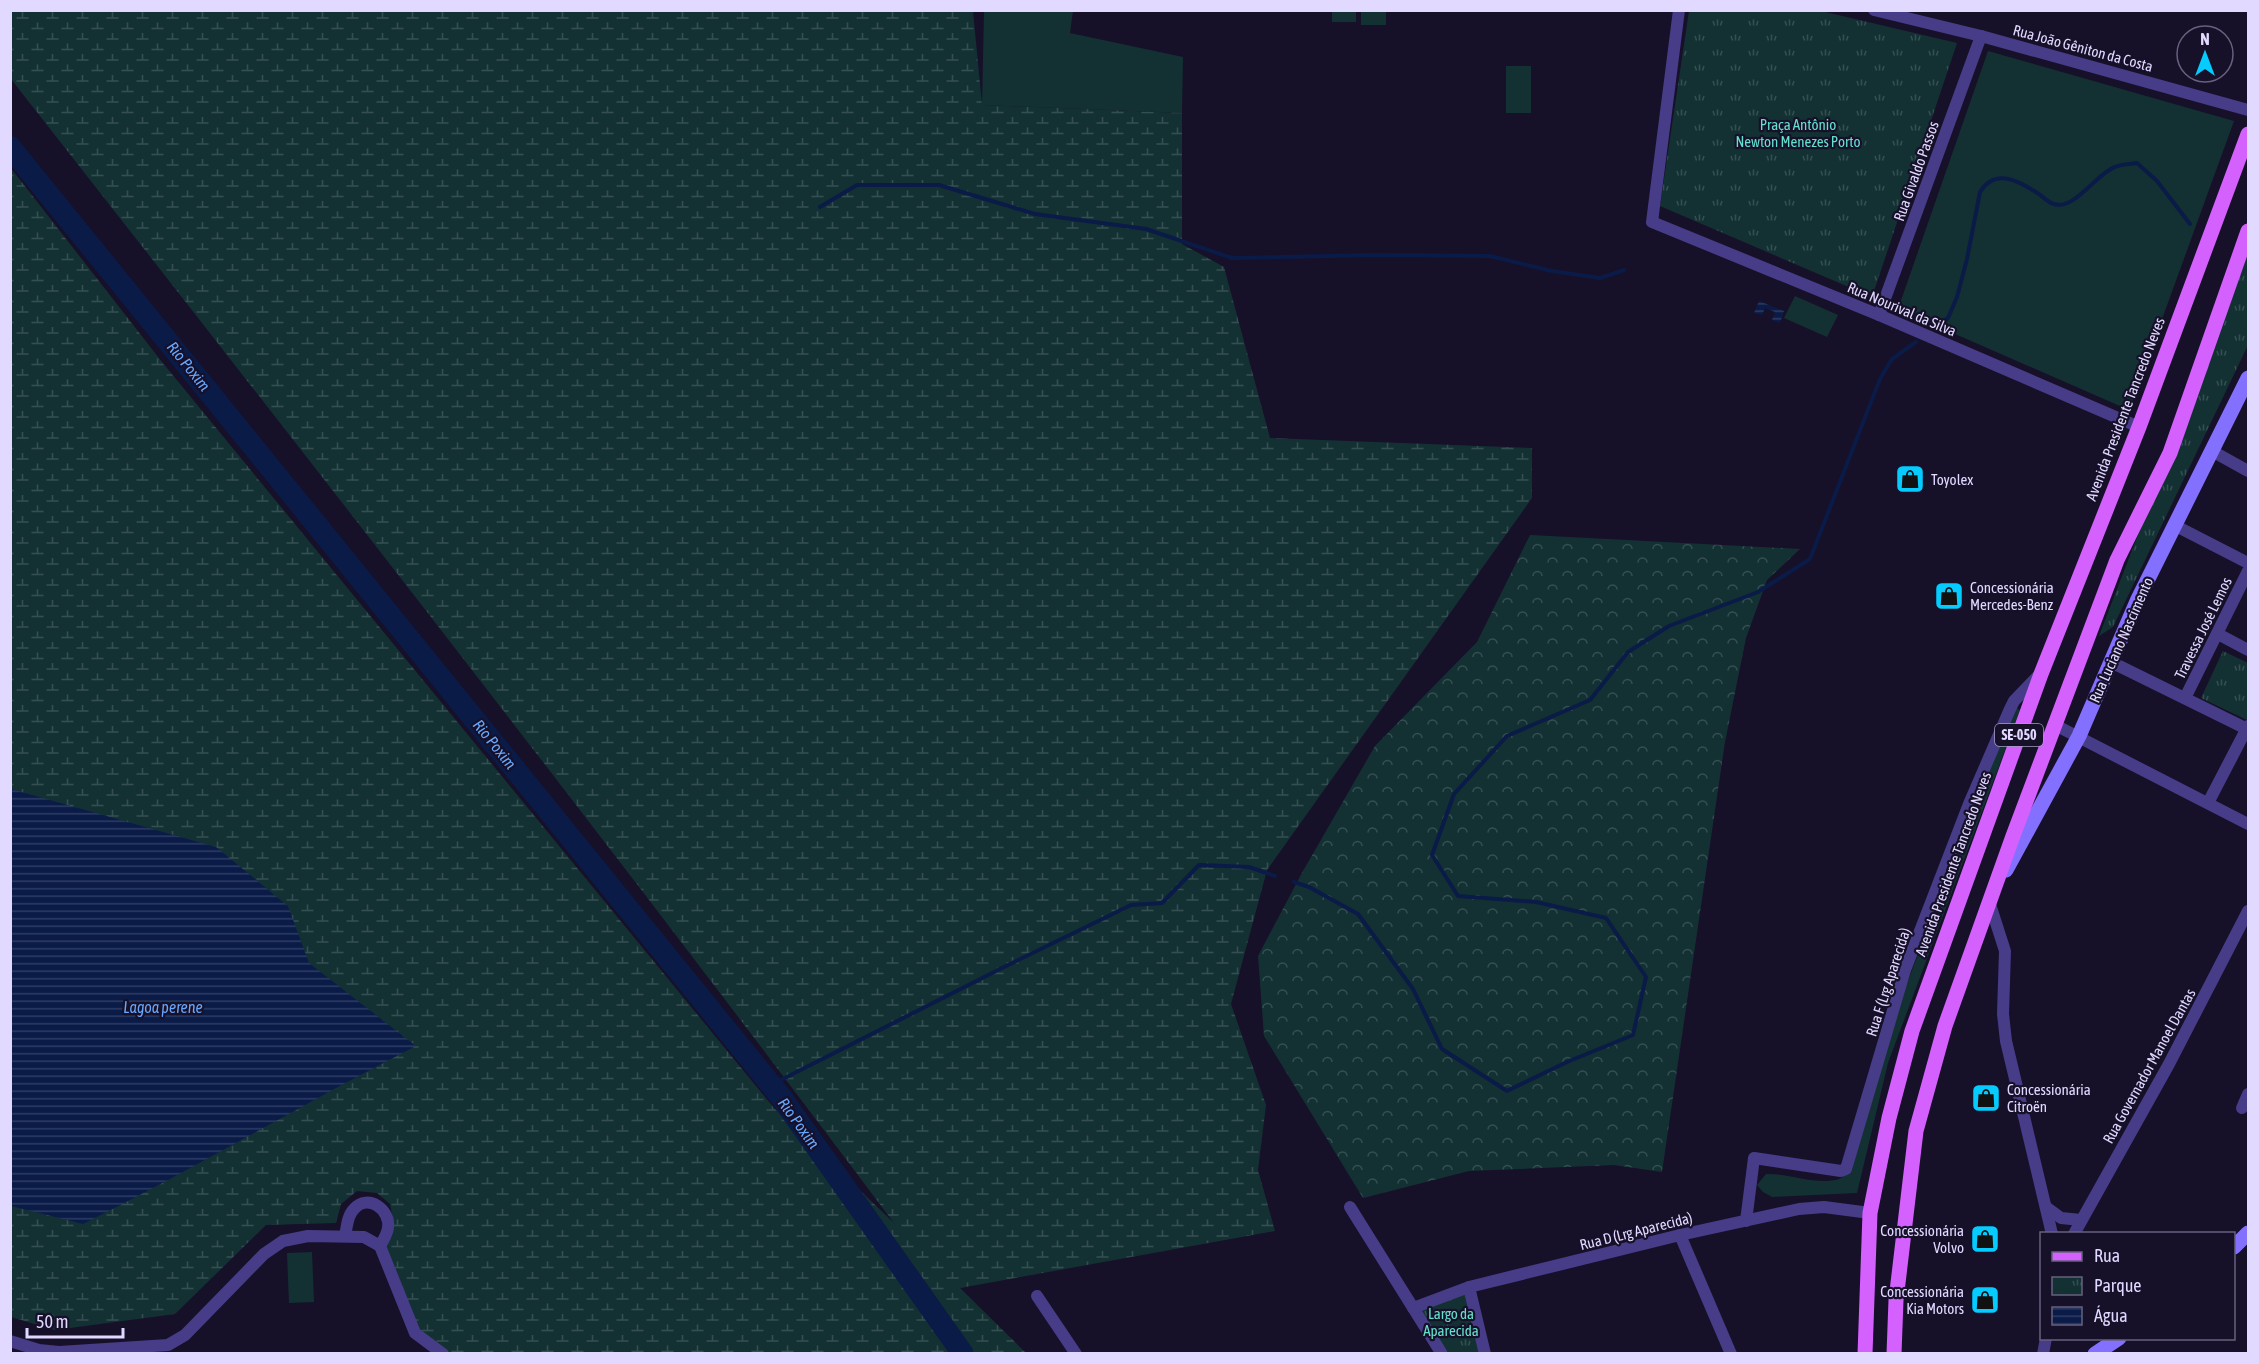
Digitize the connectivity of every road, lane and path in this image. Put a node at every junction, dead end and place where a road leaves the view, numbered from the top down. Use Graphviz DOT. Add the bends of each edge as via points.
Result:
graph roads {
  1 [pos="1679,10"];
  2 [pos="1874,10"];
  3 [pos="1981,36"];
  4 [pos="2248,110"];
  5 [pos="2248,134"];
  6 [pos="2248,231"];
  7 [pos="1879,315"];
  8 [pos="2248,378"];
  9 [pos="2139,427"];
  10 [pos="2212,452"];
  11 [pos="2248,471"];
  12 [pos="2174,525"];
  13 [pos="2248,562"];
  14 [pos="2248,571"];
  15 [pos="2218,634"];
  16 [pos="2248,650"];
  17 [pos="2111,662"];
  18 [pos="2041,674"];
  19 [pos="2185,698"];
  20 [pos="2055,725"];
  21 [pos="2248,728"];
  22 [pos="2079,736"];
  23 [pos="2208,803"];
  24 [pos="2248,824"];
  25 [pos="1989,901"];
  26 [pos="2248,916"];
  27 [pos="2248,1094"];
  28 [pos="2242,1108"];
  29 [pos="1350,1207"];
  30 [pos="2046,1207"];
  31 [pos="1870,1213"];
  32 [pos="2081,1220"];
  33 [pos="1746,1221"];
  34 [pos="2052,1232"];
  35 [pos="2074,1232"];
  36 [pos="2248,1233"];
  37 [pos="1680,1235"];
  38 [pos="345,1236"];
  39 [pos="380,1246"];
  40 [pos="2235,1246"];
  41 [pos="1469,1287"];
  42 [pos="1037,1296"];
  43 [pos="1413,1308"];
  44 [pos="2116,1340"];
  45 [pos="13,1346"];
  46 [pos="94,1352"];
  47 [pos="443,1353"];
  48 [pos="1076,1353"];
  49 [pos="1442,1353"];
  50 [pos="1485,1353"];
  51 [pos="1731,1353"];
  52 [pos="1865,1353"];
  53 [pos="1894,1353"];
  54 [pos="2095,1353"];
  1 -- 7 [label="street, Rua Nourival da Silva" via="1652,222"];
  2 -- 3 [label="street, Rua João Gêniton da Costa"];
  3 -- 4 [label="street, Rua João Gêniton da Costa"];
  3 -- 7 [label="street, Rua Givaldo Passos"];
  5 -- 9 [label="main road, Avenida Presidente Tancredo Neves / SE-050"];
  6 -- 20 [label="main road, SE-050" via="2170,453 2117,560"];
  7 -- 9 [label="street, Rua Nourival da Silva"];
  8 -- 10 [label="street, Rua Luciano Nascimento"];
  9 -- 18 [label="main road, Avenida Presidente Tancredo Neves / SE-050"];
  10 -- 11 [label="street"];
  10 -- 12 [label="street, Rua Luciano Nascimento"];
  12 -- 13 [label="street"];
  12 -- 17 [label="street, Rua Luciano Nascimento"];
  14 -- 15 [label="street, Travessa José Lemos"];
  15 -- 16 [label="street"];
  15 -- 19 [label="street, Travessa José Lemos"];
  17 -- 19 [label="street"];
  17 -- 22 [label="street, Rua Luciano Nascimento"];
  18 -- 31 [label="main road, Avenida Presidente Tancredo Neves / SE-050" via="1912,1031"];
  18 -- 33 [label="street, Rua F (Lrg Aparecida)" via="2014,701 1968,804 1905,970 1847,1167 1841,1171 1754,1158"];
  19 -- 21 [label="street"];
  20 -- 22 [label="street"];
  20 -- 25 [label="main road, SE-050"];
  21 -- 23 [label="street"];
  22 -- 23 [label="street"];
  22 -- 25 [label="street, Rua Luciano Nascimento"];
  23 -- 24 [label="street"];
  25 -- 30 [label="street" via="2005,951 2006,1041"];
  25 -- 53 [label="main road, SE-050" via="1945,1026 1916,1131"];
  26 -- 32 [label="street, Rua Governador Manoel Dantas"];
  27 -- 28 [label="street"];
  29 -- 43 [label="street"];
  30 -- 32 [label="street" via="2061,1218"];
  30 -- 34 [label="street"];
  31 -- 33 [label="street, Rua D (Lrg Aparecida)" via="1811,1207"];
  31 -- 52 [label="main road, Avenida Presidente Tancredo Neves / SE-050"];
  32 -- 35 [label="street, Rua Governador Manoel Dantas"];
  33 -- 37 [label="street, Rua D (Lrg Aparecida)"];
  36 -- 40 [label="street"];
  37 -- 41 [label="street, Rua D (Lrg Aparecida)"];
  37 -- 51 [label="street"];
  38 -- 39 [label="street" via="364,1237"];
  38 -- 39 [label="street" via="354,1207 367,1202 380,1206 388,1216 388,1230"];
  38 -- 46 [label="street" via="283,1241 264,1254 185,1335 168,1345"];
  39 -- 47 [label="street" via="415,1334"];
  41 -- 43 [label="street, Rua D (Lrg Aparecida)"];
  41 -- 50 [label="street"];
  42 -- 48 [label="street"];
  43 -- 49 [label="street"];
  44 -- 54 [label="street"];
  45 -- 46 [label="street"];
}
